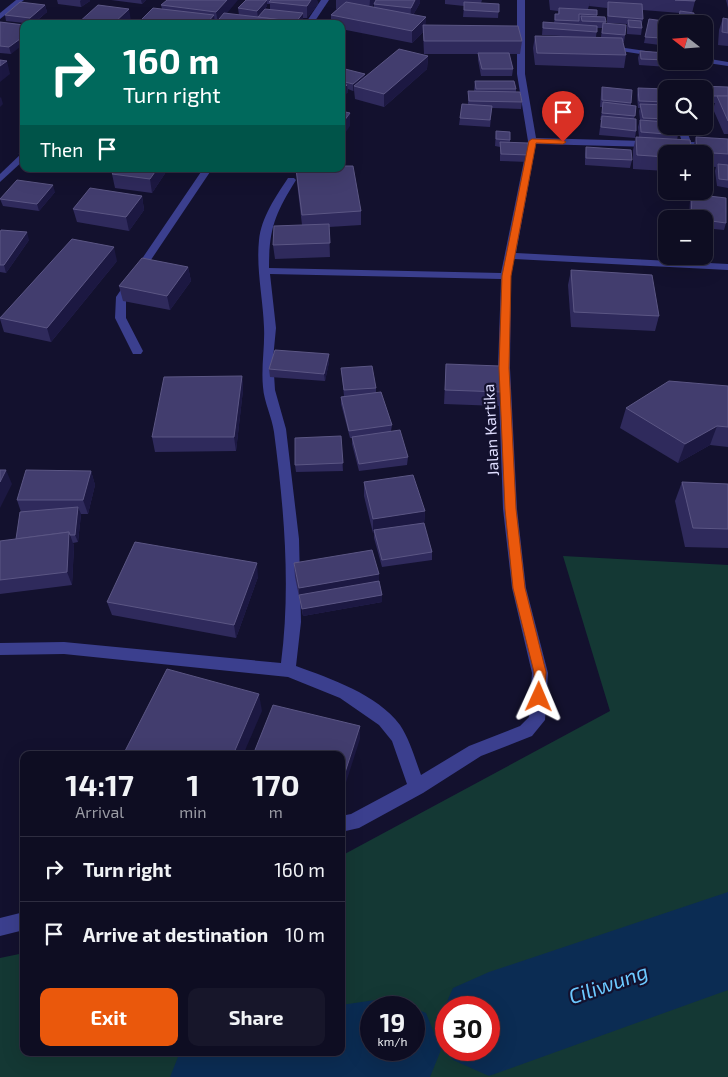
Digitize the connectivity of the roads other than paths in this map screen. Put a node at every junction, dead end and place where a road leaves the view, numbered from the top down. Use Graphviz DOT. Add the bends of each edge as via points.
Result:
graph roads {
  1 [pos="20,0"];
  2 [pos="326,0"];
  3 [pos="521,0"];
  4 [pos="0,17"];
  5 [pos="312,20"];
  6 [pos="595,45"];
  7 [pos="658,55"];
  8 [pos="713,62"];
  9 [pos="728,64"];
  10 [pos="684,135"];
  11 [pos="532,141"];
  12 [pos="687,145"];
  13 [pos="713,146"];
  14 [pos="728,146"];
  15 [pos="20,158"];
  16 [pos="205,172"];
  17 [pos="0,179"];
  18 [pos="291,180"];
  19 [pos="512,256"];
  20 [pos="728,267"];
  21 [pos="264,272"];
  22 [pos="506,276"];
  23 [pos="137,351"];
  24 [pos="0,648"];
  25 [pos="288,670"];
  26 [pos="417,787"];
  27 [pos="345,823"];
  28 [pos="20,922"];
  29 [pos="0,927"];
  1 -- 4 [label="street"];
  2 -- 5 [label="street"];
  3 -- 11 [label="street, Jalan Kartika" via="525,36 521,74"];
  6 -- 7 [label="street"];
  8 -- 9 [label="street"];
  10 -- 12 [label="street"];
  11 -- 12 [label="street"];
  11 -- 19 [label="street, Jalan Kartika"];
  13 -- 14 [label="street"];
  15 -- 17 [label="street"];
  16 -- 23 [label="street" via="117,307"];
  18 -- 21 [label="street" via="275,206 264,238"];
  19 -- 20 [label="street"];
  19 -- 22 [label="street, Jalan Kartika"];
  21 -- 22 [label="street"];
  21 -- 25 [label="street" via="270,328 269,390 280,429 292,539 294,622"];
  22 -- 26 [label="street, Jalan Kartika" via="504,368 510,509 519,588 540,672 537,720 526,732 475,751"];
  24 -- 25 [label="street" via="64,648"];
  25 -- 26 [label="street" via="326,685 377,714 394,730"];
  26 -- 27 [label="street, Jalan Kartika"];
  28 -- 29 [label="street"];
}
